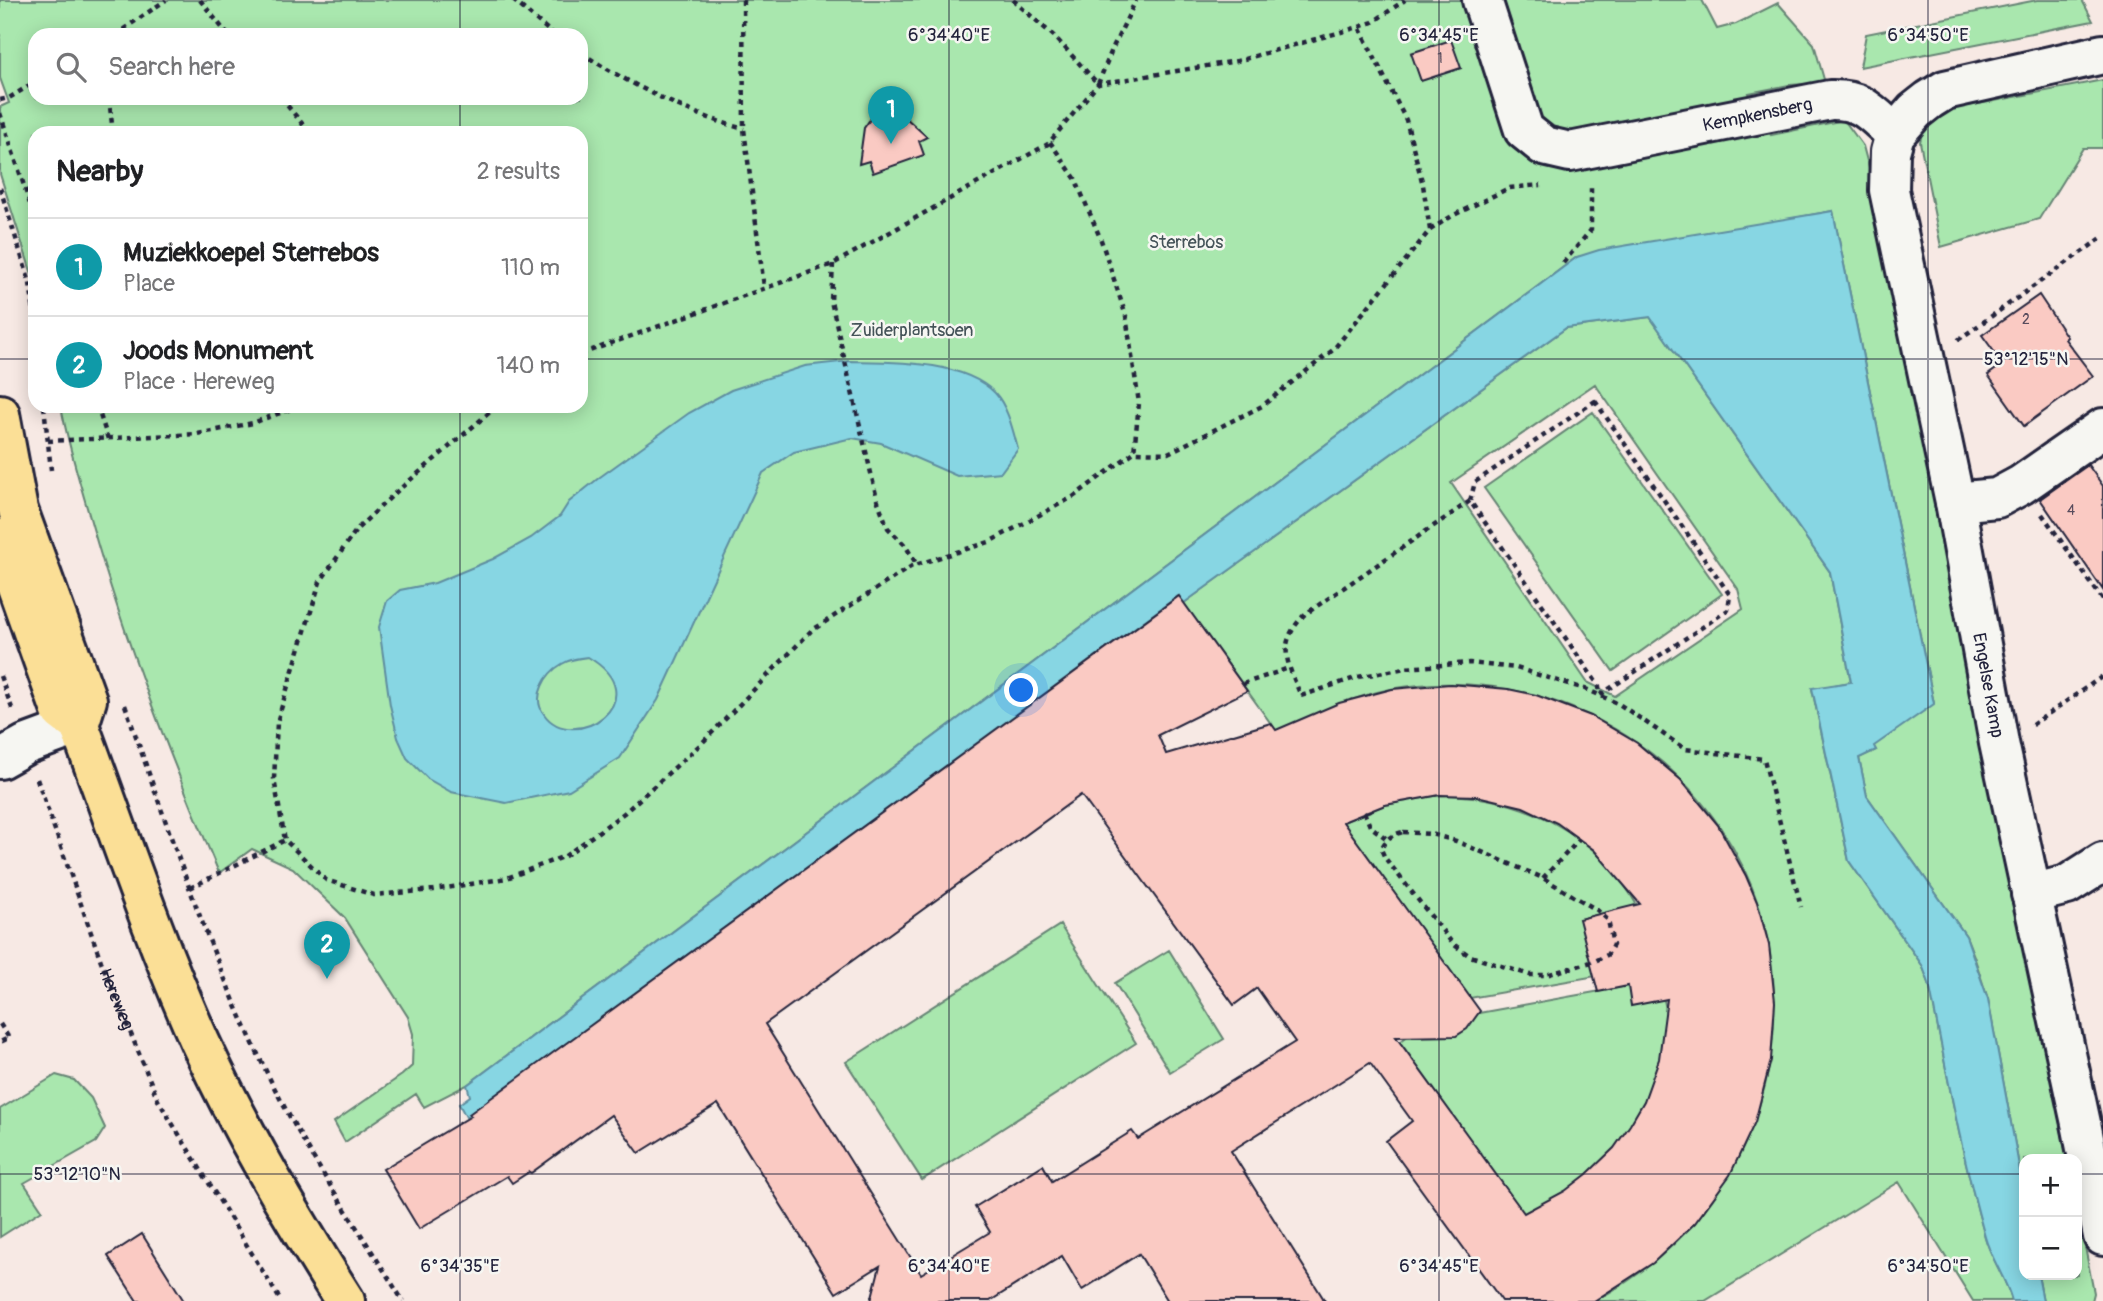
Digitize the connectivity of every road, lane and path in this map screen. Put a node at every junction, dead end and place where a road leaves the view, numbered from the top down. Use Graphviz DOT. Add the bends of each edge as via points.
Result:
graph roads {
  1 [pos="166,0"];
  2 [pos="200,0"];
  3 [pos="513,0"];
  4 [pos="743,0"];
  5 [pos="1013,0"];
  6 [pos="1136,0"];
  7 [pos="1405,0"];
  8 [pos="1482,0"];
  9 [pos="1360,27"];
  10 [pos="125,28"];
  11 [pos="222,28"];
  12 [pos="546,28"];
  13 [pos="2103,54"];
  14 [pos="588,57"];
  15 [pos="1098,84"];
  16 [pos="28,86"];
  17 [pos="0,100"];
  18 [pos="110,105"];
  19 [pos="287,105"];
  20 [pos="0,113"];
  21 [pos="112,126"];
  22 [pos="304,126"];
  23 [pos="744,129"];
  24 [pos="1895,134"];
  25 [pos="1050,142"];
  26 [pos="1581,150"];
  27 [pos="0,188"];
  28 [pos="28,198"];
  29 [pos="1430,230"];
  30 [pos="2103,237"];
  31 [pos="1563,262"];
  32 [pos="833,264"];
  33 [pos="28,277"];
  34 [pos="764,287"];
  35 [pos="588,351"];
  36 [pos="1922,351"];
  37 [pos="99,413"];
  38 [pos="280,413"];
  39 [pos="490,413"];
  40 [pos="0,414"];
  41 [pos="2103,428"];
  42 [pos="108,439"];
  43 [pos="48,441"];
  44 [pos="1135,452"];
  45 [pos="2021,485"];
  46 [pos="1470,501"];
  47 [pos="1955,502"];
  48 [pos="0,539"];
  49 [pos="917,565"];
  50 [pos="2103,600"];
  51 [pos="1289,668"];
  52 [pos="0,676"];
  53 [pos="2103,676"];
  54 [pos="1243,684"];
  55 [pos="1600,695"];
  56 [pos="79,725"];
  57 [pos="1999,743"];
  58 [pos="12,752"];
  59 [pos="1364,812"];
  60 [pos="1387,839"];
  61 [pos="1580,839"];
  62 [pos="285,840"];
  63 [pos="2103,862"];
  64 [pos="1543,878"];
  65 [pos="2031,894"];
  66 [pos="1801,907"];
  67 [pos="0,1024"];
  68 [pos="0,1042"];
  69 [pos="2103,1236"];
  70 [pos="281,1301"];
  71 [pos="345,1301"];
  72 [pos="404,1301"];
  1 -- 10 [label="path"];
  2 -- 11 [label="path"];
  3 -- 12 [label="path"];
  4 -- 23 [label="path"];
  5 -- 15 [label="path"];
  6 -- 15 [label="path"];
  7 -- 9 [label="path"];
  8 -- 26 [label="street" via="1524,130 1544,146"];
  9 -- 15 [label="path" via="1237,61"];
  9 -- 29 [label="path" via="1406,120"];
  13 -- 24 [label="street" via="1945,90 1915,111"];
  14 -- 23 [label="path" via="623,80 706,119"];
  15 -- 25 [label="path"];
  16 -- 17 [label="path"];
  18 -- 21 [label="path"];
  19 -- 22 [label="path"];
  20 -- 28 [label="path"];
  23 -- 34 [label="path"];
  24 -- 26 [label="street, Kempkensberg" via="1863,105 1830,100"];
  24 -- 36 [label="street, Engelse Kamp" via="1889,190"];
  25 -- 32 [label="path"];
  25 -- 44 [label="path" via="1075,178 1126,316 1139,403"];
  26 -- 29 [label="path" via="1556,180 1509,187"];
  26 -- 31 [label="path" via="1591,230"];
  27 -- 33 [label="path"];
  29 -- 44 [label="path" via="1333,350 1262,406 1168,453"];
  30 -- 36 [label="path" via="1961,339"];
  32 -- 34 [label="path"];
  32 -- 49 [label="path" via="831,301 877,499 888,528"];
  34 -- 35 [label="path"];
  36 -- 47 [label="street, Engelse Kamp"];
  37 -- 42 [label="path"];
  38 -- 42 [label="path" via="197,434"];
  39 -- 62 [label="path" via="357,529 320,582 277,722 274,779"];
  40 -- 56 [label="main road" via="18,510 87,700"];
  41 -- 45 [label="street"];
  42 -- 43 [label="path"];
  44 -- 49 [label="path" via="1073,497 989,542"];
  45 -- 47 [label="street" via="1997,498"];
  45 -- 50 [label="path"];
  46 -- 51 [label="path" via="1304,614 1292,627 1287,642"];
  46 -- 55 [label="path" via="1599,686"];
  46 -- 55 [label="path" via="1475,482 1595,401 1730,594 1728,610"];
  47 -- 57 [label="street, Engelse Kamp"];
  48 -- 56 [label="main road" via="61,711"];
  49 -- 62 [label="path" via="811,631 703,742 624,813 565,856 507,878 374,895 326,880"];
  51 -- 54 [label="path"];
  51 -- 55 [label="path" via="1301,696 1358,677 1469,663 1516,668"];
  52 -- 58 [label="path, Hereweg"];
  53 -- 57 [label="path"];
  55 -- 66 [label="path" via="1685,749 1765,759"];
  56 -- 58 [label="street"];
  56 -- 71 [label="main road" via="200,1041 278,1194"];
  57 -- 65 [label="street, Engelse Kamp"];
  58 -- 70 [label="path, Hereweg" via="158,1100"];
  59 -- 60 [label="path" via="1370,826"];
  60 -- 64 [label="path" via="1403,832 1431,834"];
  60 -- 64 [label="path" via="1381,849 1385,859 1453,944 1470,956 1530,975 1546,975 1607,955 1613,945 1608,920"];
  61 -- 64 [label="path"];
  62 -- 72 [label="path" via="190,888 269,1079"];
  63 -- 65 [label="street" via="2067,886"];
  65 -- 69 [label="street, Engelse Kamp"];
  67 -- 68 [label="path" via="9,1038"];
}
